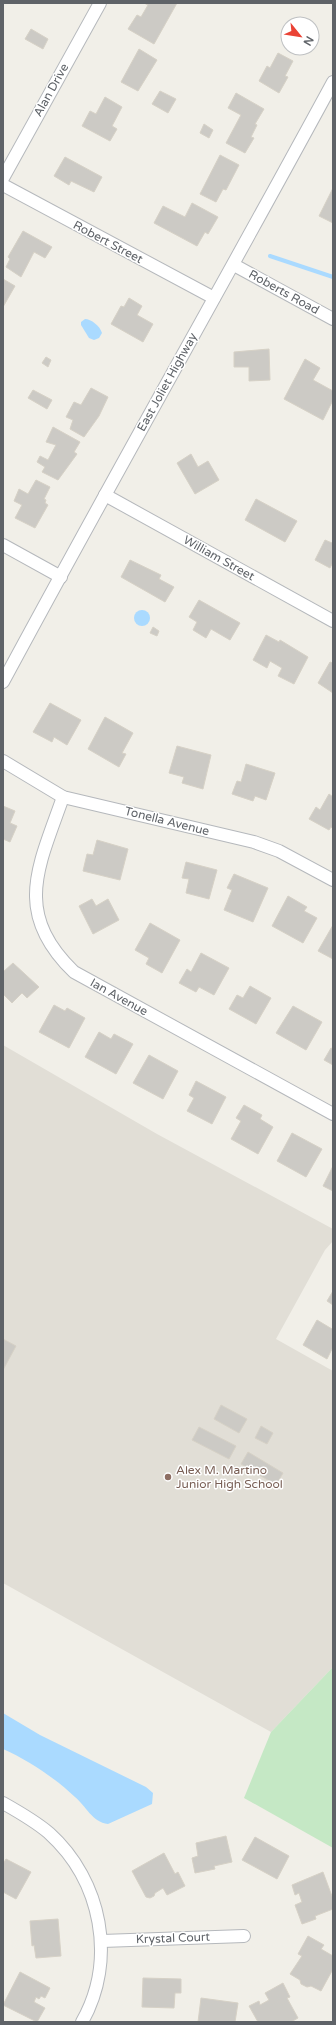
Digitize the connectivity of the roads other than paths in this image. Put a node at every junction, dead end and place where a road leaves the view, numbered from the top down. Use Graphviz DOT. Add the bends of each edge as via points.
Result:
graph roads {
  1 [pos="100,3"];
  2 [pos="333,82"];
  3 [pos="3,178"];
  4 [pos="3,185"];
  5 [pos="234,265"];
  6 [pos="214,298"];
  7 [pos="333,319"];
  8 [pos="105,495"];
  9 [pos="3,546"];
  10 [pos="61,577"];
  11 [pos="333,621"];
  12 [pos="3,682"];
  13 [pos="3,761"];
  14 [pos="63,796"];
  15 [pos="333,880"];
  16 [pos="333,1114"];
  17 [pos="3,1803"];
  18 [pos="244,1936"];
  19 [pos="102,1940"];
  20 [pos="82,2022"];
  1 -- 3 [label="street, Alan Drive"];
  2 -- 5 [label="street, East Joliet Highway"];
  4 -- 6 [label="street, Robert Street"];
  5 -- 6 [label="street, East Joliet Highway"];
  5 -- 7 [label="street, Roberts Road"];
  6 -- 8 [label="street, East Joliet Highway"];
  8 -- 10 [label="street, East Joliet Highway"];
  8 -- 11 [label="street, William Street"];
  9 -- 10 [label="street"];
  10 -- 12 [label="street, East Joliet Highway"];
  13 -- 14 [label="street, Tonella Avenue"];
  14 -- 15 [label="street, Tonella Avenue" via="254,842 279,851"];
  14 -- 16 [label="street, Ian Avenue" via="39,868 35,901 42,929 60,959 74,972"];
  17 -- 19 [label="street" via="30,1818 68,1853 90,1894"];
  18 -- 19 [label="street, Krystal Court"];
  19 -- 20 [label="street" via="98,1984"];
}
